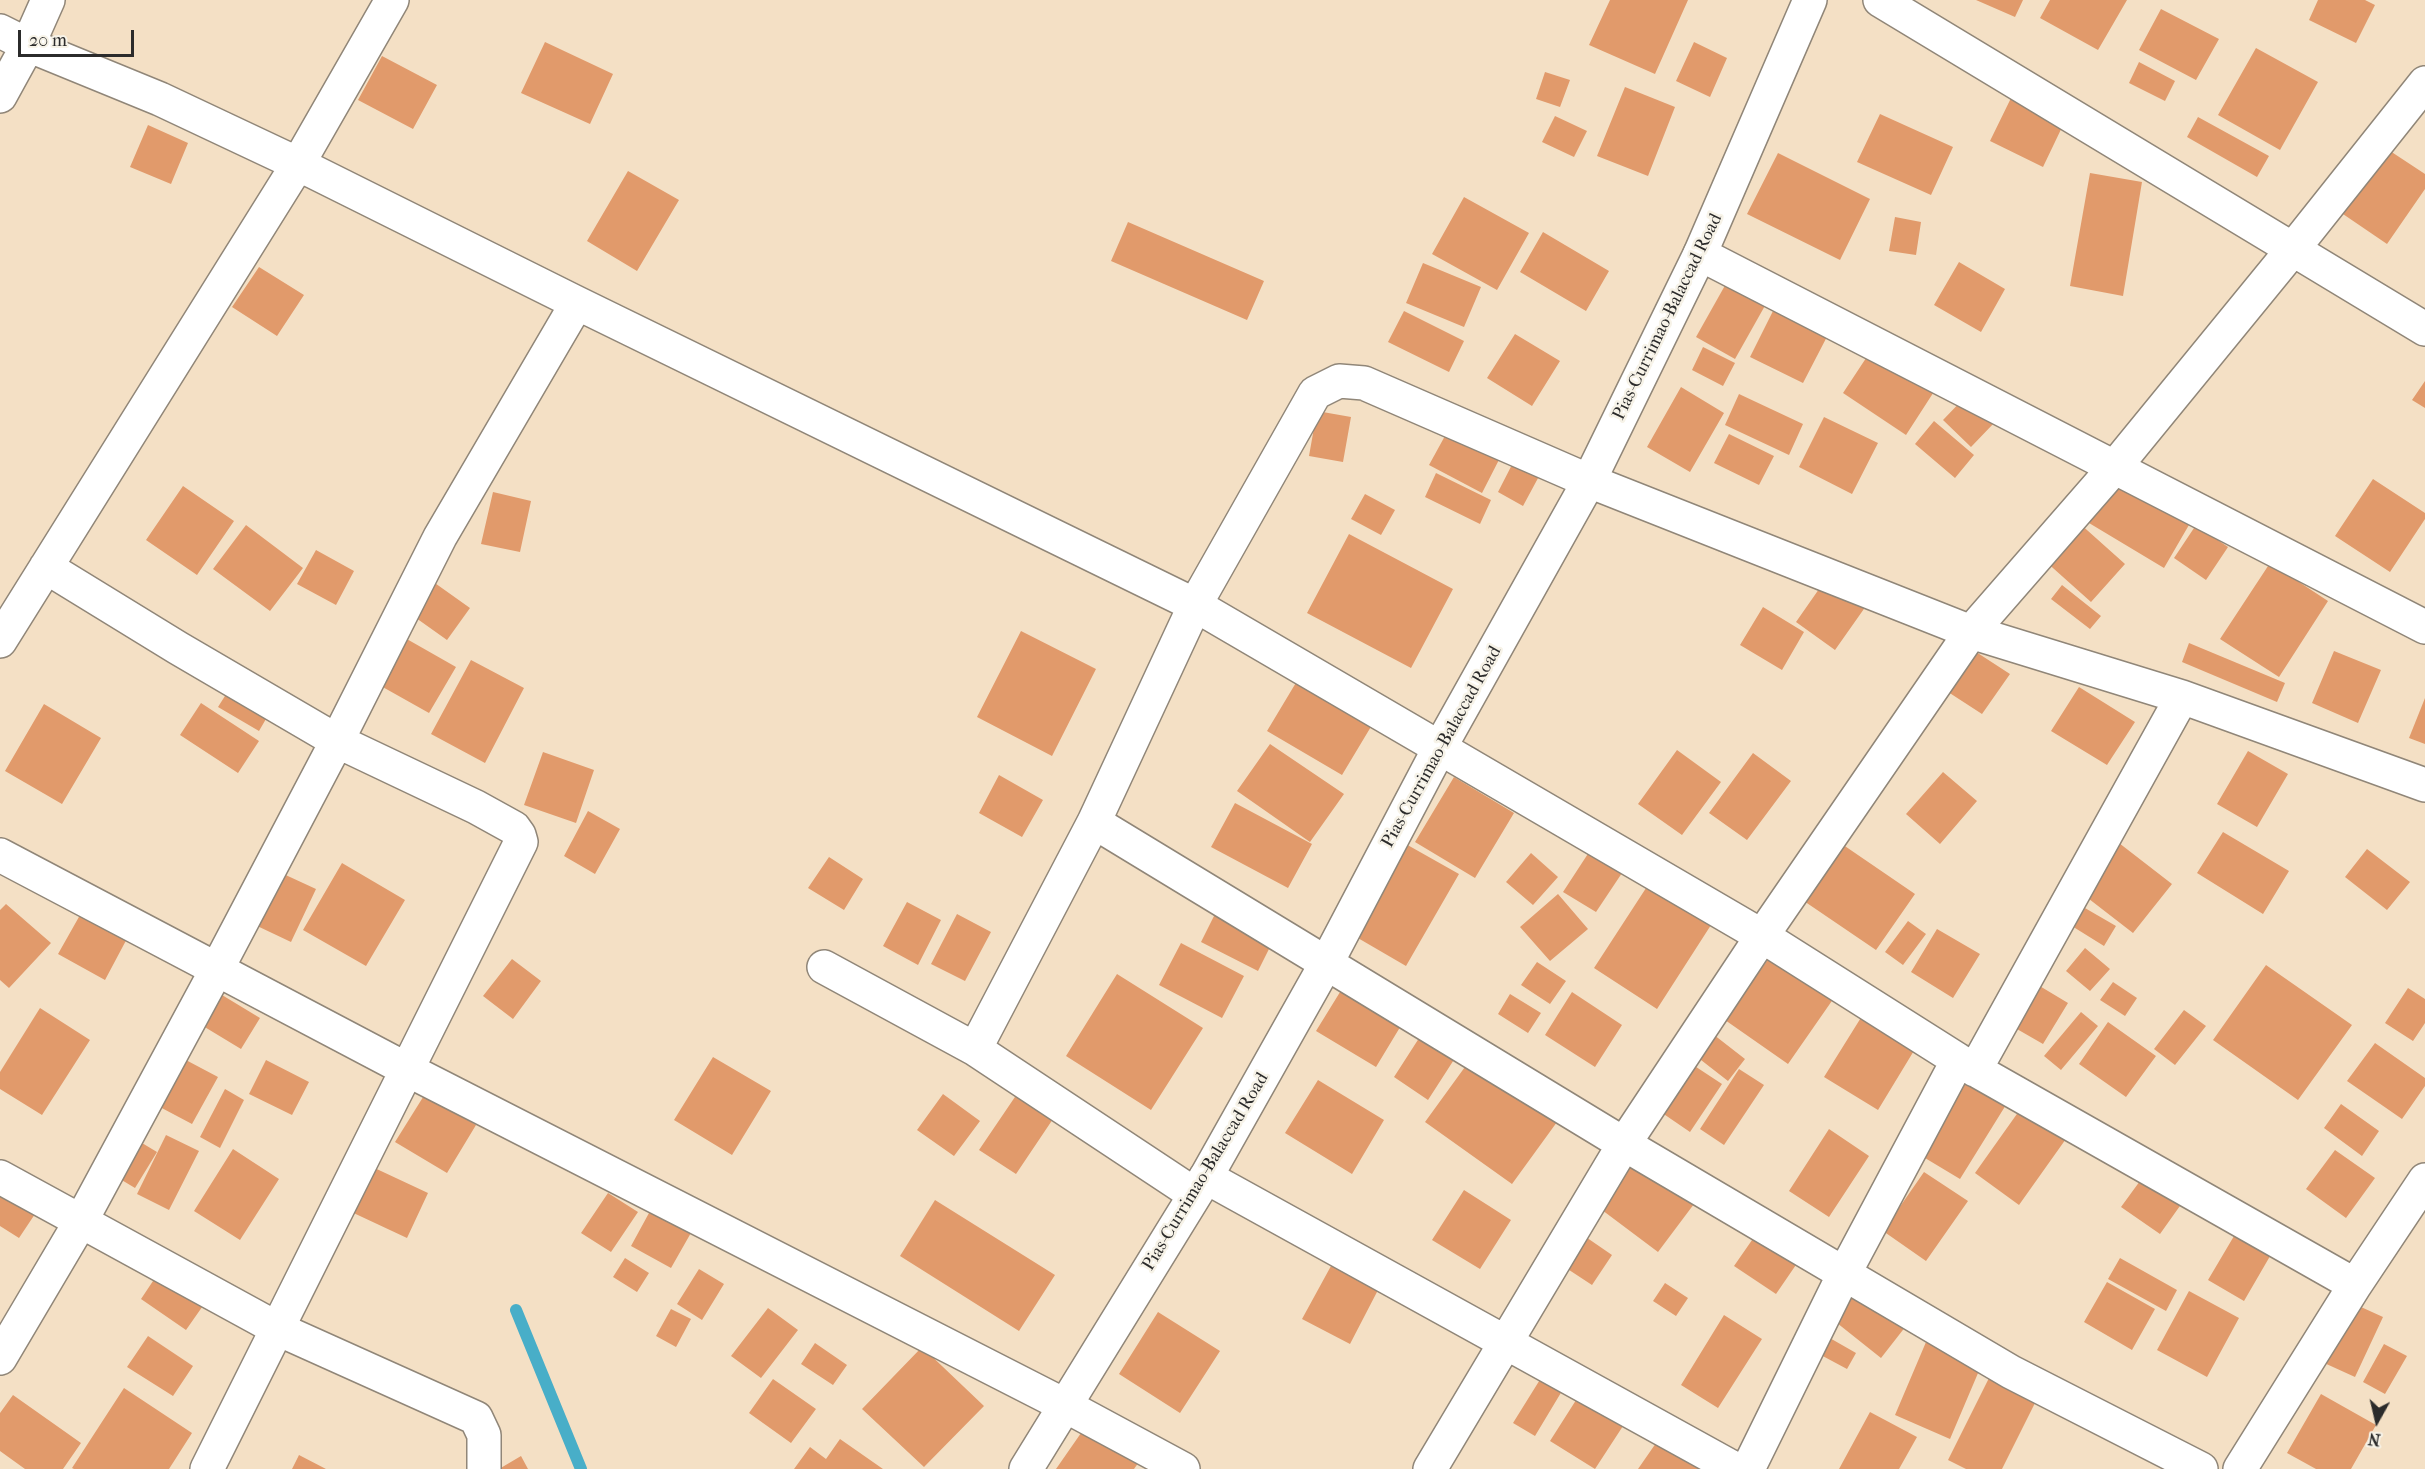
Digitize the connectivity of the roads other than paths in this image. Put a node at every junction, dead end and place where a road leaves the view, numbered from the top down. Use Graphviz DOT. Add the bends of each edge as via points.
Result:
graph roads {
  1 [pos="48,0"];
  2 [pos="392,0"];
  3 [pos="1810,0"];
  4 [pos="1880,0"];
  5 [pos="14,38"];
  6 [pos="2425,83"];
  7 [pos="0,96"];
  8 [pos="298,164"];
  9 [pos="2293,249"];
  10 [pos="1700,254"];
  11 [pos="577,303"];
  12 [pos="2425,329"];
  13 [pos="2114,468"];
  14 [pos="1589,481"];
  15 [pos="46,567"];
  16 [pos="1195,605"];
  17 [pos="2425,627"];
  18 [pos="1971,632"];
  19 [pos="0,641"];
  20 [pos="2182,697"];
  21 [pos="337,741"];
  22 [pos="1439,749"];
  23 [pos="2425,785"];
  24 [pos="1094,822"];
  25 [pos="0,855"];
  26 [pos="1762,936"];
  27 [pos="1327,962"];
  28 [pos="824,968"];
  29 [pos="217,969"];
  30 [pos="975,1049"];
  31 [pos="1967,1065"];
  32 [pos="406,1069"];
  33 [pos="1624,1144"];
  34 [pos="0,1177"];
  35 [pos="2425,1180"];
  36 [pos="1200,1186"];
  37 [pos="81,1221"];
  38 [pos="1844,1274"];
  39 [pos="2355,1286"];
  40 [pos="278,1329"];
  41 [pos="1505,1342"];
  42 [pos="0,1358"];
  43 [pos="1066,1406"];
  44 [pos="207,1469"];
  45 [pos="484,1469"];
  46 [pos="1026,1469"];
  47 [pos="1183,1469"];
  48 [pos="1430,1469"];
  49 [pos="1735,1469"];
  50 [pos="1748,1469"];
  51 [pos="2201,1469"];
  52 [pos="2240,1469"];
  1 -- 5 [label="street"];
  2 -- 8 [label="street"];
  3 -- 10 [label="street, Pias-Currimao-Balaccad Road"];
  4 -- 9 [label="street"];
  5 -- 7 [label="street"];
  5 -- 8 [label="street" via="160,99"];
  6 -- 9 [label="street"];
  8 -- 11 [label="street"];
  8 -- 15 [label="street"];
  9 -- 12 [label="street"];
  9 -- 13 [label="street"];
  10 -- 13 [label="street"];
  10 -- 14 [label="street, Pias-Currimao-Balaccad Road"];
  11 -- 16 [label="street"];
  11 -- 21 [label="street" via="440,537"];
  13 -- 17 [label="street"];
  13 -- 18 [label="street"];
  14 -- 16 [label="street" via="1364,383 1339,381 1315,393"];
  14 -- 18 [label="street"];
  14 -- 22 [label="street, Pias-Currimao-Balaccad Road"];
  15 -- 19 [label="street"];
  15 -- 21 [label="street"];
  16 -- 22 [label="street"];
  16 -- 24 [label="street"];
  18 -- 20 [label="street"];
  18 -- 26 [label="street"];
  20 -- 23 [label="street"];
  20 -- 31 [label="street"];
  21 -- 29 [label="street"];
  21 -- 32 [label="street" via="485,812 514,828 521,842"];
  22 -- 26 [label="street"];
  22 -- 27 [label="street, Pias-Currimao-Balaccad Road"];
  24 -- 27 [label="street"];
  24 -- 30 [label="street"];
  25 -- 29 [label="street"];
  26 -- 31 [label="street"];
  26 -- 33 [label="street"];
  27 -- 33 [label="street"];
  27 -- 36 [label="street, Pias-Currimao-Balaccad Road"];
  28 -- 30 [label="street"];
  29 -- 32 [label="street"];
  29 -- 37 [label="street"];
  30 -- 36 [label="street"];
  31 -- 38 [label="street"];
  31 -- 39 [label="street"];
  32 -- 40 [label="street"];
  32 -- 43 [label="street"];
  33 -- 38 [label="street"];
  33 -- 41 [label="street"];
  34 -- 37 [label="street"];
  35 -- 39 [label="street"];
  36 -- 41 [label="street"];
  36 -- 43 [label="street, Pias-Currimao-Balaccad Road"];
  37 -- 40 [label="street"];
  37 -- 42 [label="street"];
  38 -- 50 [label="street"];
  38 -- 51 [label="street" via="2011,1372"];
  39 -- 52 [label="street"];
  40 -- 44 [label="street"];
  40 -- 45 [label="street" via="476,1418 484,1435"];
  41 -- 48 [label="street"];
  41 -- 49 [label="street"];
  43 -- 46 [label="street, Pias-Currimao-Balaccad Road"];
  43 -- 47 [label="street"];
}
